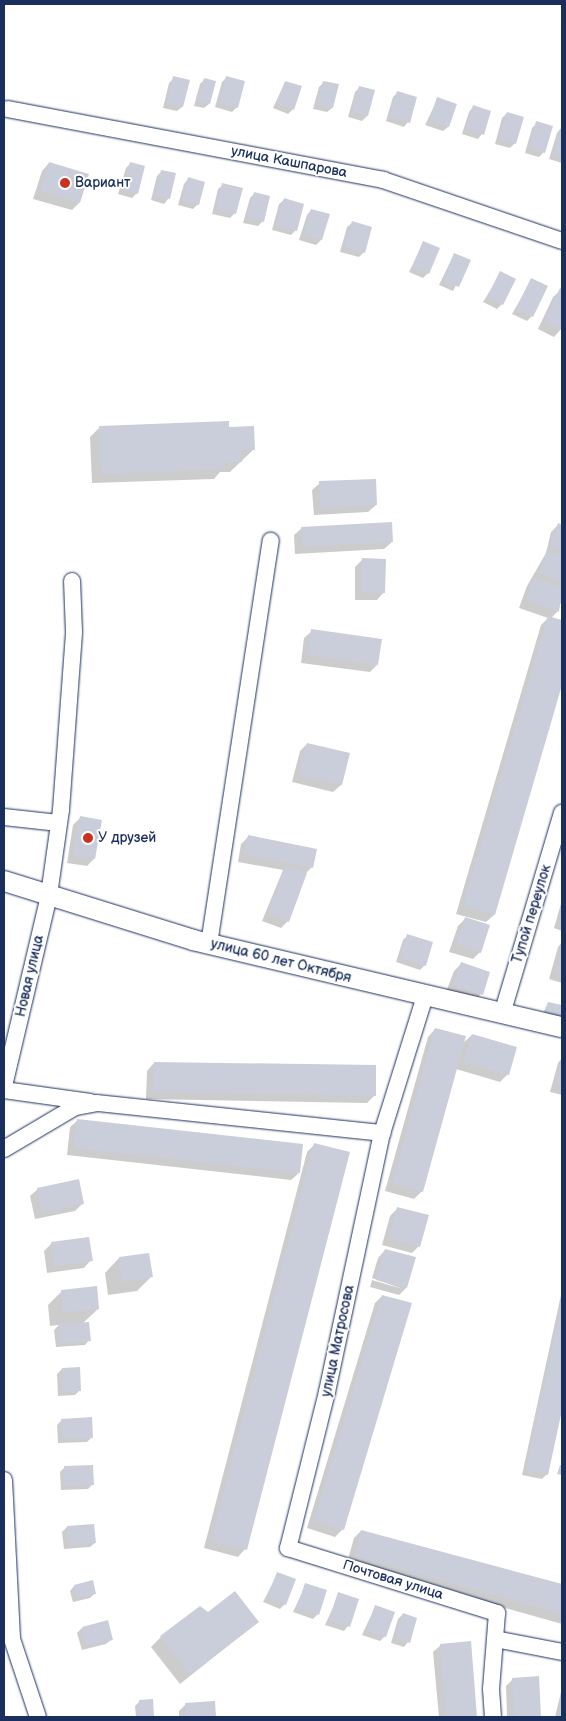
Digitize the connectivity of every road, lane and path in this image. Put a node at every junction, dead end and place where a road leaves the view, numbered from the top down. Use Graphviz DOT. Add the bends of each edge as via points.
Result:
graph roads {
  1 [pos="8,109"];
  2 [pos="562,241"];
  3 [pos="271,541"];
  4 [pos="72,581"];
  5 [pos="562,813"];
  6 [pos="4,817"];
  7 [pos="59,823"];
  8 [pos="4,881"];
  9 [pos="49,895"];
  10 [pos="209,944"];
  11 [pos="425,996"];
  12 [pos="502,1014"];
  13 [pos="562,1027"];
  14 [pos="4,1088"];
  15 [pos="97,1103"];
  16 [pos="382,1133"];
  17 [pos="4,1149"];
  18 [pos="4,1480"];
  19 [pos="288,1548"];
  20 [pos="495,1639"];
  21 [pos="562,1652"];
  22 [pos="38,1717"];
  23 [pos="493,1717"];
  1 -- 2 [label="street, улица Кашпарова" via="383,180"];
  3 -- 10 [label="street"];
  4 -- 7 [label="street, Новая улица" via="74,632"];
  5 -- 12 [label="street, Тупой переулок"];
  6 -- 7 [label="street"];
  7 -- 9 [label="street, Новая улица"];
  8 -- 9 [label="main road, улица 60 лет Октября"];
  9 -- 10 [label="main road, улица 60 лет Октября"];
  9 -- 14 [label="street, Новая улица"];
  10 -- 11 [label="main road, улица 60 лет Октября"];
  11 -- 12 [label="main road, улица 60 лет Октября"];
  11 -- 16 [label="street, улица Матросова"];
  12 -- 13 [label="main road, улица 60 лет Октября"];
  14 -- 15 [label="street"];
  15 -- 16 [label="street"];
  15 -- 17 [label="street" via="75,1107"];
  16 -- 19 [label="street, улица Матросова" via="327,1392"];
  18 -- 22 [label="street" via="12,1640"];
  19 -- 20 [label="street, Почтовая улица" via="497,1613"];
  20 -- 21 [label="street"];
  20 -- 23 [label="street" via="491,1689"];
}
